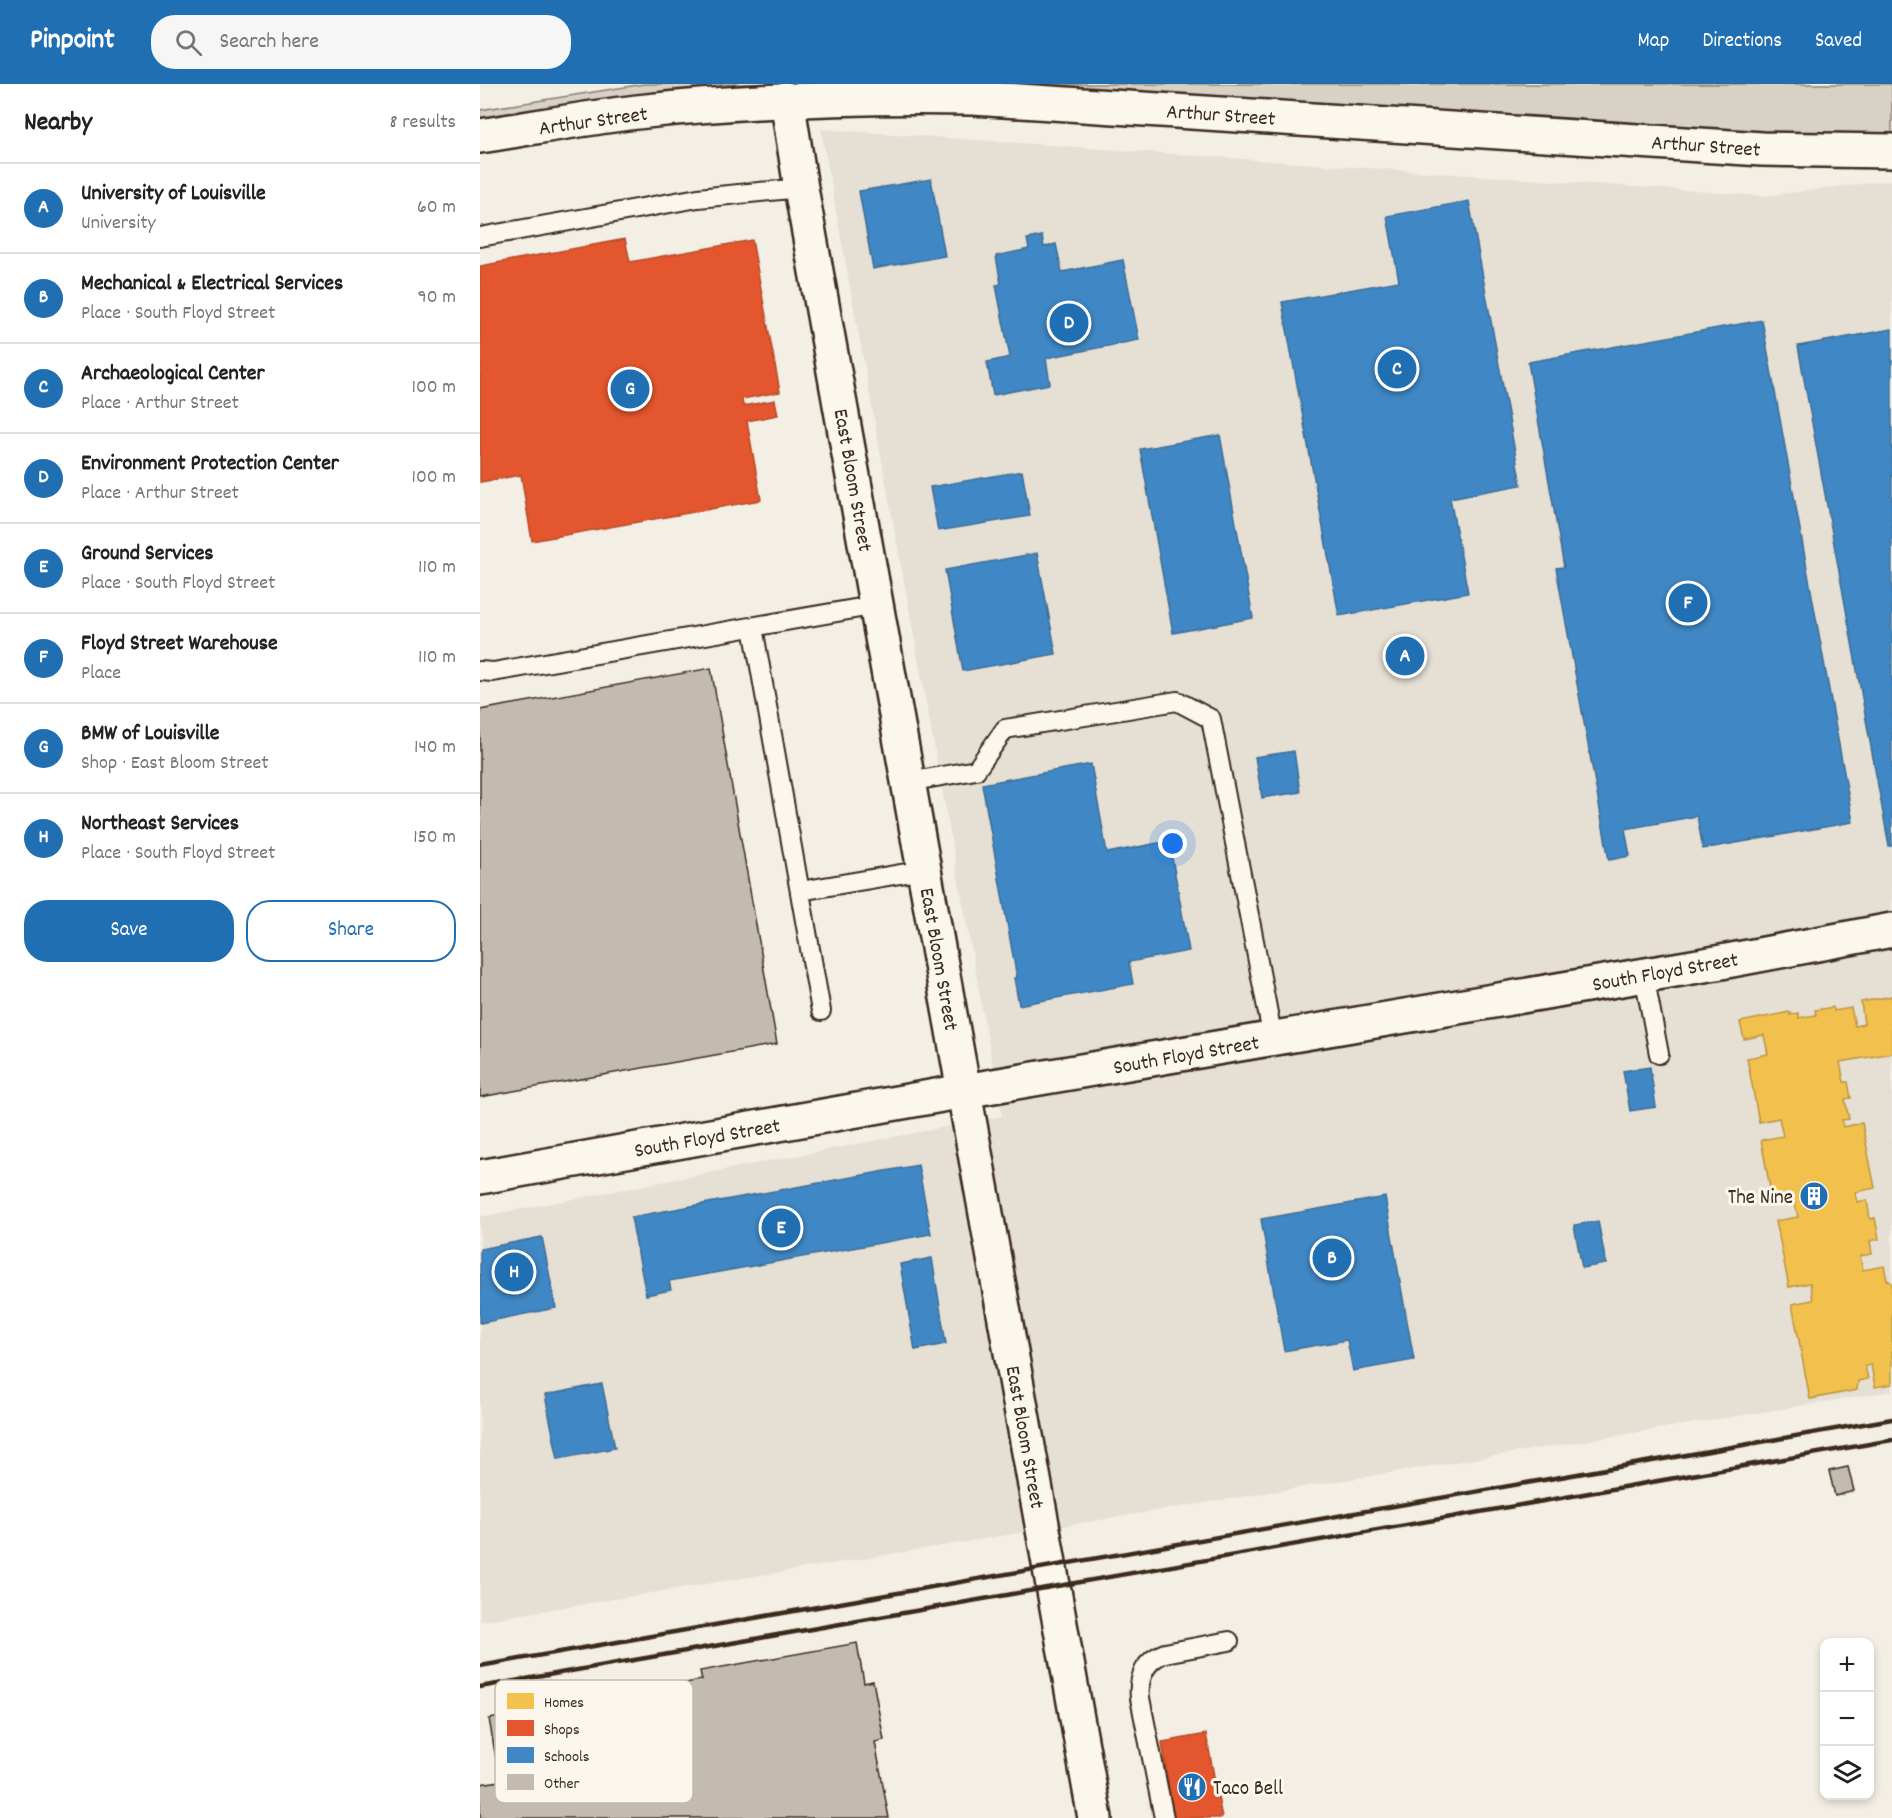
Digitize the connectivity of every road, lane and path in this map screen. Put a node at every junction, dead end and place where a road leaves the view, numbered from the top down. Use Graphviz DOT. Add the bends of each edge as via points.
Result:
graph roads {
  1 [pos="787,99"];
  2 [pos="480,136"];
  3 [pos="1892,151"];
  4 [pos="801,188"];
  5 [pos="480,237"];
  6 [pos="877,605"];
  7 [pos="753,627"];
  8 [pos="480,671"];
  9 [pos="908,782"];
  10 [pos="924,870"];
  11 [pos="800,891"];
  12 [pos="1892,930"];
  13 [pos="1644,975"];
  14 [pos="821,1011"];
  15 [pos="1273,1039"];
  16 [pos="1659,1054"];
  17 [pos="964,1091"];
  18 [pos="480,1178"];
  19 [pos="1229,1641"];
  20 [pos="1095,1818"];
  21 [pos="1164,1818"];
  1 -- 2 [label="street, Arthur Street" via="636,112"];
  1 -- 3 [label="street, Arthur Street" via="973,98 1762,149"];
  1 -- 4 [label="street, East Bloom Street"];
  4 -- 5 [label="lane" via="698,198"];
  4 -- 6 [label="street, East Bloom Street"];
  6 -- 7 [label="lane"];
  6 -- 9 [label="street, East Bloom Street"];
  7 -- 8 [label="lane" via="493,672"];
  7 -- 11 [label="lane"];
  9 -- 10 [label="street, East Bloom Street"];
  9 -- 15 [label="lane" via="976,770 1005,729 1177,701 1211,719"];
  10 -- 11 [label="lane"];
  10 -- 17 [label="street, East Bloom Street"];
  11 -- 14 [label="lane"];
  12 -- 13 [label="street, South Floyd Street"];
  13 -- 15 [label="street, South Floyd Street"];
  13 -- 16 [label="lane"];
  15 -- 17 [label="street, South Floyd Street"];
  17 -- 18 [label="street, South Floyd Street"];
  17 -- 20 [label="street, East Bloom Street"];
  19 -- 21 [label="lane" via="1156,1656 1142,1674 1140,1698"];
}
